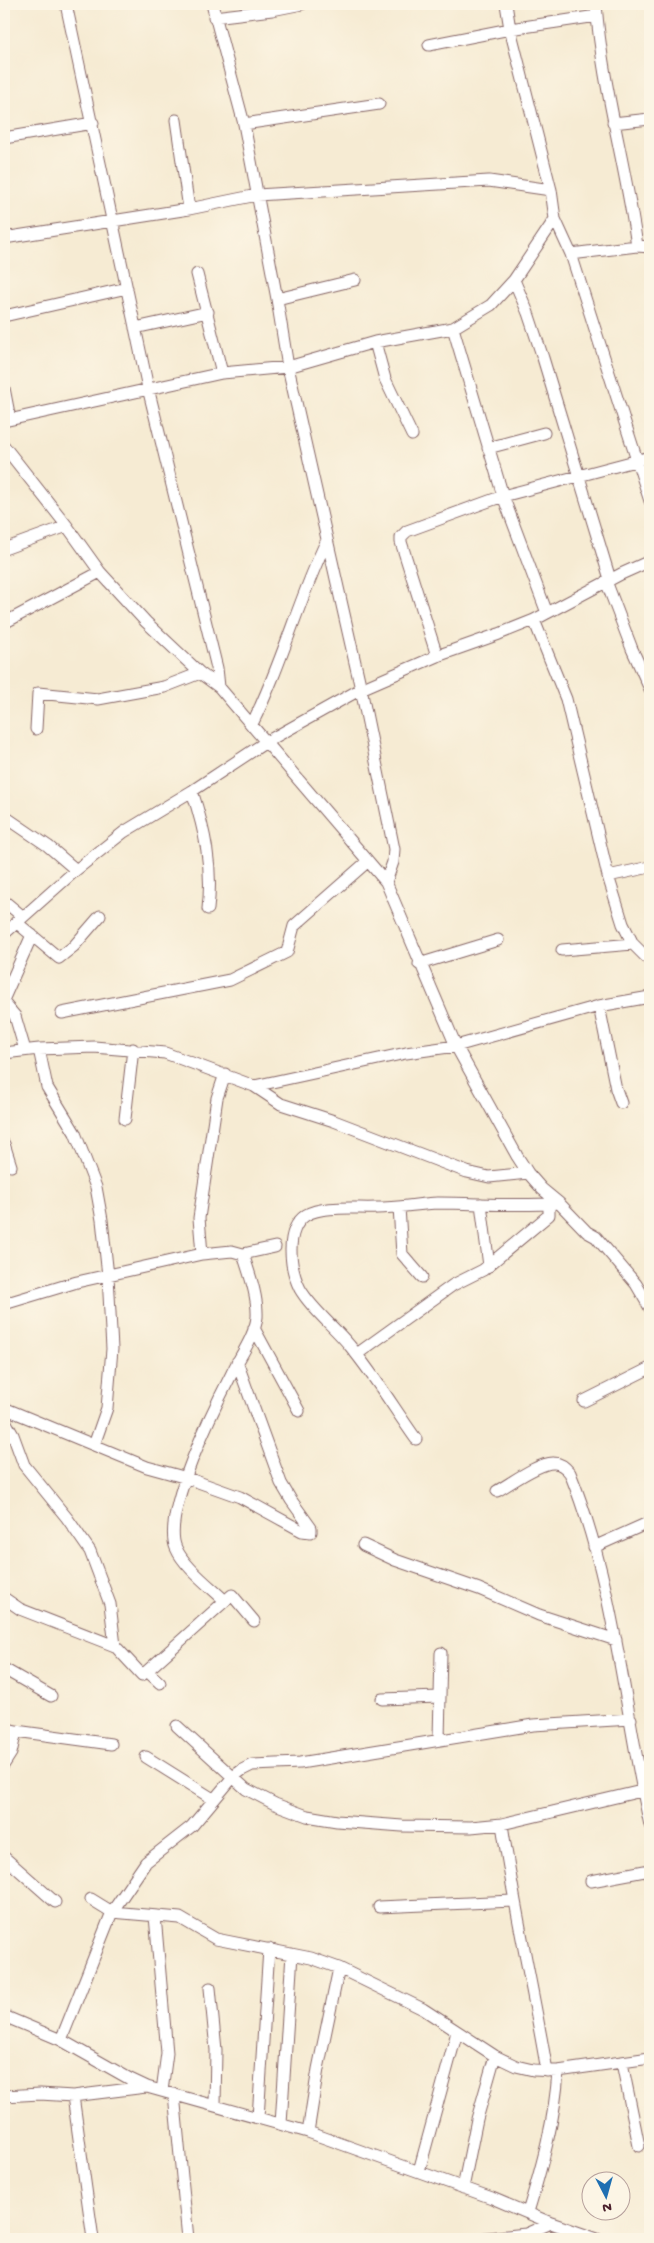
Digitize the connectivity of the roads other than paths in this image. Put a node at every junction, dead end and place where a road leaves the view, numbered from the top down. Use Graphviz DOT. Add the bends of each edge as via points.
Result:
graph roads {
  1 [pos="66,4"];
  2 [pos="212,4"];
  3 [pos="302,4"];
  4 [pos="506,4"];
  5 [pos="596,10"];
  6 [pos="214,17"];
  7 [pos="510,29"];
  8 [pos="429,45"];
  9 [pos="379,104"];
  10 [pos="650,119"];
  11 [pos="176,120"];
  12 [pos="93,124"];
  13 [pos="244,124"];
  14 [pos="613,124"];
  15 [pos="4,138"];
  16 [pos="551,190"];
  17 [pos="257,195"];
  18 [pos="189,209"];
  19 [pos="555,219"];
  20 [pos="113,221"];
  21 [pos="4,238"];
  22 [pos="638,246"];
  23 [pos="650,246"];
  24 [pos="571,254"];
  25 [pos="197,274"];
  26 [pos="355,280"];
  27 [pos="514,280"];
  28 [pos="127,288"];
  29 [pos="277,299"];
  30 [pos="208,312"];
  31 [pos="4,316"];
  32 [pos="135,328"];
  33 [pos="453,328"];
  34 [pos="375,342"];
  35 [pos="288,367"];
  36 [pos="222,373"];
  37 [pos="4,388"];
  38 [pos="148,388"];
  39 [pos="7,420"];
  40 [pos="544,433"];
  41 [pos="412,435"];
  42 [pos="4,446"];
  43 [pos="488,448"];
  44 [pos="650,456"];
  45 [pos="637,459"];
  46 [pos="578,475"];
  47 [pos="503,496"];
  48 [pos="650,501"];
  49 [pos="67,526"];
  50 [pos="327,540"];
  51 [pos="4,549"];
  52 [pos="650,561"];
  53 [pos="100,572"];
  54 [pos="608,580"];
  55 [pos="546,613"];
  56 [pos="534,620"];
  57 [pos="4,623"];
  58 [pos="436,656"];
  59 [pos="200,672"];
  60 [pos="219,687"];
  61 [pos="650,687"];
  62 [pos="361,689"];
  63 [pos="252,724"];
  64 [pos="36,729"];
  65 [pos="266,742"];
  66 [pos="192,791"];
  67 [pos="4,816"];
  68 [pos="368,861"];
  69 [pos="650,867"];
  70 [pos="76,870"];
  71 [pos="608,876"];
  72 [pos="386,882"];
  73 [pos="4,901"];
  74 [pos="208,909"];
  75 [pos="100,916"];
  76 [pos="19,919"];
  77 [pos="4,934"];
  78 [pos="32,935"];
  79 [pos="498,940"];
  80 [pos="633,944"];
  81 [pos="562,950"];
  82 [pos="650,960"];
  83 [pos="419,964"];
  84 [pos="650,997"];
  85 [pos="4,998"];
  86 [pos="4,1003"];
  87 [pos="599,1006"];
  88 [pos="62,1013"];
  89 [pos="456,1046"];
  90 [pos="39,1049"];
  91 [pos="133,1049"];
  92 [pos="24,1050"];
  93 [pos="4,1053"];
  94 [pos="225,1074"];
  95 [pos="254,1086"];
  96 [pos="620,1103"];
  97 [pos="125,1119"];
  98 [pos="4,1144"];
  99 [pos="11,1166"];
  100 [pos="528,1173"];
  101 [pos="554,1203"];
  102 [pos="481,1204"];
  103 [pos="399,1207"];
  104 [pos="275,1247"];
  105 [pos="202,1254"];
  106 [pos="243,1254"];
  107 [pos="489,1266"];
  108 [pos="108,1276"];
  109 [pos="422,1276"];
  110 [pos="4,1304"];
  111 [pos="650,1308"];
  112 [pos="254,1328"];
  113 [pos="357,1354"];
  114 [pos="237,1362"];
  115 [pos="650,1368"];
  116 [pos="584,1401"];
  117 [pos="4,1408"];
  118 [pos="299,1411"];
  119 [pos="4,1419"];
  120 [pos="416,1439"];
  121 [pos="94,1445"];
  122 [pos="187,1478"];
  123 [pos="497,1491"];
  124 [pos="650,1522"];
  125 [pos="363,1545"];
  126 [pos="594,1547"];
  127 [pos="4,1598"];
  128 [pos="225,1601"];
  129 [pos="254,1621"];
  130 [pos="616,1640"];
  131 [pos="116,1646"];
  132 [pos="441,1653"];
  133 [pos="4,1669"];
  134 [pos="147,1671"];
  135 [pos="160,1684"];
  136 [pos="51,1696"];
  137 [pos="439,1697"];
  138 [pos="382,1699"];
  139 [pos="631,1718"];
  140 [pos="177,1726"];
  141 [pos="4,1728"];
  142 [pos="16,1731"];
  143 [pos="439,1739"];
  144 [pos="111,1744"];
  145 [pos="146,1757"];
  146 [pos="4,1764"];
  147 [pos="233,1777"];
  148 [pos="646,1790"];
  149 [pos="213,1799"];
  150 [pos="502,1824"];
  151 [pos="650,1825"];
  152 [pos="5,1861"];
  153 [pos="650,1870"];
  154 [pos="591,1881"];
  155 [pos="91,1899"];
  156 [pos="513,1901"];
  157 [pos="55,1902"];
  158 [pos="379,1907"];
  159 [pos="112,1912"];
  160 [pos="155,1916"];
  161 [pos="269,1949"];
  162 [pos="292,1954"];
  163 [pos="339,1968"];
  164 [pos="210,1988"];
  165 [pos="4,2016"];
  166 [pos="457,2032"];
  167 [pos="61,2040"];
  168 [pos="495,2056"];
  169 [pos="650,2058"];
  170 [pos="622,2063"];
  171 [pos="553,2071"];
  172 [pos="147,2087"];
  173 [pos="162,2091"];
  174 [pos="174,2094"];
  175 [pos="4,2096"];
  176 [pos="73,2096"];
  177 [pos="215,2105"];
  178 [pos="258,2118"];
  179 [pos="281,2124"];
  180 [pos="308,2132"];
  181 [pos="640,2146"];
  182 [pos="419,2171"];
  183 [pos="463,2188"];
  184 [pos="528,2212"];
  185 [pos="551,2223"];
  186 [pos="93,2239"];
  187 [pos="188,2239"];
  188 [pos="478,2239"];
  189 [pos="597,2239"];
  1 -- 12 [label="street"];
  2 -- 6 [label="street"];
  3 -- 6 [label="street"];
  4 -- 7 [label="street"];
  5 -- 7 [label="street"];
  5 -- 14 [label="street"];
  6 -- 13 [label="street"];
  7 -- 8 [label="street"];
  7 -- 16 [label="street"];
  9 -- 13 [label="street"];
  10 -- 14 [label="street"];
  11 -- 18 [label="street"];
  12 -- 15 [label="street"];
  12 -- 20 [label="street"];
  13 -- 17 [label="street"];
  14 -- 22 [label="street"];
  16 -- 17 [label="street" via="489,181"];
  16 -- 19 [label="street"];
  17 -- 18 [label="street"];
  17 -- 29 [label="street"];
  18 -- 20 [label="street"];
  19 -- 24 [label="street"];
  19 -- 27 [label="street"];
  20 -- 21 [label="street"];
  20 -- 28 [label="street"];
  22 -- 23 [label="street"];
  22 -- 24 [label="street"];
  24 -- 45 [label="street"];
  25 -- 30 [label="street"];
  26 -- 29 [label="street"];
  27 -- 33 [label="street" via="491,305"];
  27 -- 46 [label="street" via="543,358"];
  28 -- 31 [label="street"];
  28 -- 32 [label="street"];
  29 -- 35 [label="street"];
  30 -- 32 [label="street"];
  30 -- 36 [label="street"];
  32 -- 38 [label="street"];
  33 -- 34 [label="street"];
  33 -- 43 [label="street"];
  34 -- 35 [label="street"];
  34 -- 41 [label="street" via="385,378"];
  35 -- 36 [label="street"];
  35 -- 50 [label="street"];
  36 -- 38 [label="street"];
  37 -- 39 [label="street"];
  38 -- 39 [label="street"];
  38 -- 60 [label="street"];
  40 -- 43 [label="street"];
  42 -- 49 [label="street"];
  43 -- 47 [label="street"];
  44 -- 45 [label="street"];
  45 -- 46 [label="street"];
  45 -- 48 [label="street"];
  46 -- 47 [label="street"];
  46 -- 54 [label="street"];
  47 -- 55 [label="street"];
  47 -- 58 [label="street" via="407,531 401,537"];
  49 -- 51 [label="street"];
  49 -- 53 [label="street"];
  50 -- 62 [label="street"];
  50 -- 63 [label="street"];
  52 -- 54 [label="street"];
  53 -- 57 [label="street"];
  53 -- 59 [label="street" via="146,622"];
  54 -- 55 [label="street"];
  54 -- 61 [label="street" via="632,649"];
  55 -- 56 [label="street"];
  56 -- 58 [label="street"];
  56 -- 71 [label="street" via="566,699"];
  58 -- 62 [label="street"];
  59 -- 60 [label="street"];
  59 -- 64 [label="street" via="164,687 98,699 38,693"];
  60 -- 63 [label="street"];
  62 -- 65 [label="street"];
  62 -- 72 [label="street" via="394,849"];
  63 -- 65 [label="street"];
  65 -- 66 [label="street"];
  65 -- 68 [label="street"];
  66 -- 70 [label="street" via="124,832"];
  66 -- 74 [label="street" via="203,825 209,860"];
  67 -- 70 [label="street"];
  68 -- 72 [label="street"];
  68 -- 88 [label="street" via="294,926 287,952 259,967 230,980"];
  69 -- 71 [label="street"];
  70 -- 76 [label="street"];
  71 -- 80 [label="street"];
  72 -- 83 [label="street"];
  73 -- 76 [label="street"];
  75 -- 78 [label="street" via="62,958 55,956"];
  76 -- 77 [label="street"];
  76 -- 78 [label="street"];
  78 -- 85 [label="street"];
  79 -- 83 [label="street"];
  80 -- 81 [label="street"];
  80 -- 82 [label="street"];
  83 -- 89 [label="street"];
  84 -- 87 [label="street"];
  86 -- 92 [label="street" via="15,1016"];
  87 -- 89 [label="street"];
  87 -- 96 [label="street"];
  89 -- 95 [label="street" via="406,1053"];
  89 -- 100 [label="street"];
  90 -- 91 [label="street"];
  90 -- 92 [label="street"];
  90 -- 108 [label="street" via="48,1087 75,1133 96,1187"];
  91 -- 94 [label="street" via="165,1053"];
  91 -- 97 [label="street"];
  92 -- 93 [label="street"];
  94 -- 95 [label="street"];
  94 -- 105 [label="street" via="213,1117 199,1218"];
  95 -- 100 [label="street" via="281,1104 467,1172 489,1177"];
  98 -- 99 [label="street"];
  100 -- 101 [label="street"];
  101 -- 102 [label="street"];
  101 -- 107 [label="street" via="549,1215"];
  101 -- 111 [label="street" via="596,1237 636,1284"];
  102 -- 103 [label="street" via="436,1203"];
  102 -- 107 [label="street"];
  103 -- 109 [label="street" via="402,1254"];
  103 -- 113 [label="street" via="314,1212 302,1219 293,1235 290,1250 300,1288 306,1299"];
  104 -- 106 [label="street"];
  105 -- 106 [label="street" via="232,1251"];
  105 -- 108 [label="street"];
  106 -- 112 [label="street" via="256,1304"];
  107 -- 113 [label="street" via="453,1285"];
  108 -- 110 [label="street"];
  108 -- 121 [label="street" via="112,1350 110,1393"];
  112 -- 114 [label="street"];
  112 -- 118 [label="street"];
  113 -- 120 [label="street"];
  114 -- 122 [label="street" via="208,1421"];
  114 -- 122 [label="street" via="281,1483 309,1524 310,1532 302,1531 240,1497"];
  115 -- 116 [label="street"];
  117 -- 121 [label="street"];
  119 -- 131 [label="street" via="24,1465 90,1551 110,1604"];
  121 -- 122 [label="street" via="146,1467"];
  122 -- 128 [label="street" via="174,1522 176,1549"];
  123 -- 126 [label="street" via="540,1466 553,1463 563,1466 577,1488"];
  124 -- 126 [label="street"];
  125 -- 130 [label="street" via="539,1615"];
  126 -- 130 [label="street"];
  127 -- 131 [label="street" via="20,1609"];
  128 -- 129 [label="street" via="232,1595"];
  128 -- 134 [label="street"];
  130 -- 139 [label="street"];
  131 -- 134 [label="street" via="142,1675"];
  132 -- 137 [label="street"];
  133 -- 136 [label="street"];
  134 -- 135 [label="street"];
  137 -- 138 [label="street"];
  137 -- 143 [label="street"];
  139 -- 143 [label="street" via="533,1725"];
  139 -- 148 [label="street"];
  140 -- 147 [label="street"];
  141 -- 142 [label="street"];
  142 -- 144 [label="street"];
  142 -- 146 [label="street" via="11,1753"];
  143 -- 147 [label="street" via="300,1763 252,1765"];
  145 -- 149 [label="street"];
  147 -- 149 [label="street"];
  147 -- 150 [label="street" via="246,1789 307,1816 402,1826"];
  148 -- 150 [label="street"];
  148 -- 151 [label="street"];
  149 -- 159 [label="street" via="192,1826 146,1862"];
  150 -- 156 [label="street"];
  152 -- 157 [label="street"];
  153 -- 154 [label="street"];
  155 -- 159 [label="street"];
  156 -- 158 [label="street"];
  156 -- 171 [label="street"];
  159 -- 160 [label="street"];
  159 -- 167 [label="street"];
  160 -- 161 [label="street" via="180,1918 216,1938"];
  160 -- 173 [label="street" via="167,2053"];
  161 -- 162 [label="street"];
  161 -- 178 [label="street"];
  162 -- 163 [label="street"];
  162 -- 179 [label="street"];
  163 -- 166 [label="street" via="422,2009"];
  163 -- 180 [label="street"];
  164 -- 177 [label="street" via="216,2050"];
  165 -- 167 [label="street"];
  166 -- 168 [label="street"];
  166 -- 182 [label="street"];
  167 -- 172 [label="street"];
  168 -- 171 [label="street" via="516,2066"];
  168 -- 183 [label="street" via="477,2119"];
  169 -- 170 [label="street"];
  170 -- 171 [label="street"];
  170 -- 181 [label="street"];
  171 -- 184 [label="street" via="556,2099"];
  172 -- 173 [label="street"];
  172 -- 176 [label="street"];
  173 -- 174 [label="street"];
  174 -- 177 [label="street"];
  174 -- 187 [label="street"];
  175 -- 176 [label="street"];
  176 -- 186 [label="street"];
  177 -- 178 [label="street"];
  178 -- 179 [label="street"];
  179 -- 180 [label="street"];
  180 -- 182 [label="street"];
  182 -- 183 [label="street"];
  183 -- 184 [label="street"];
  184 -- 185 [label="street"];
  185 -- 188 [label="street" via="526,2234"];
  185 -- 189 [label="street"];
}
